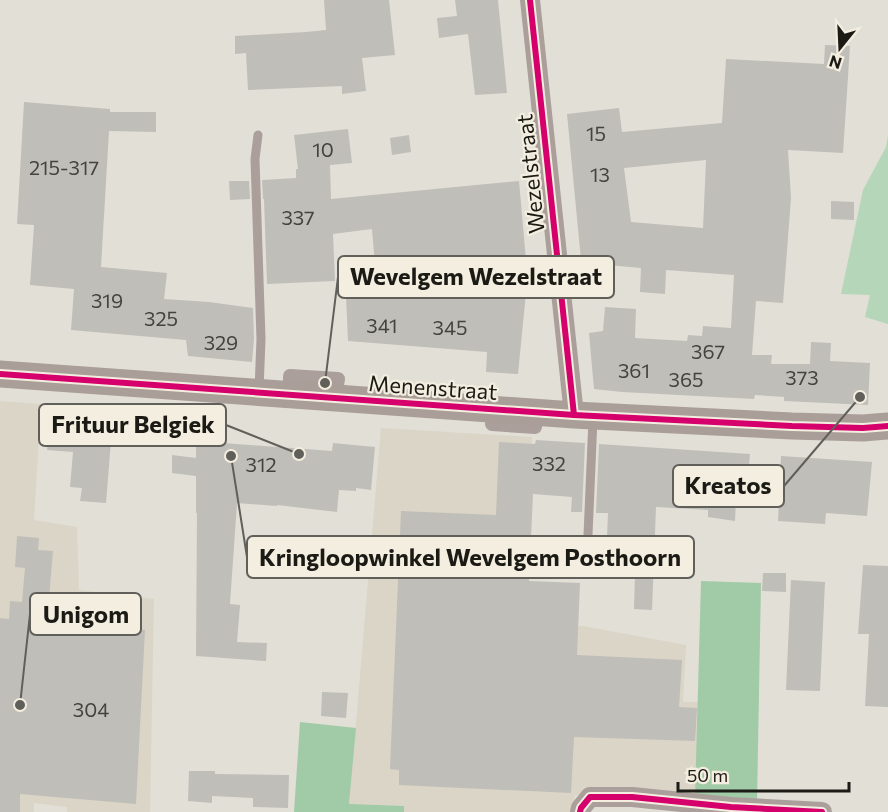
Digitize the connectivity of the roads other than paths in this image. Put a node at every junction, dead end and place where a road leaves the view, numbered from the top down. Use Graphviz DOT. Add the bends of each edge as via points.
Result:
graph roads {
  1 [pos="530,0"];
  2 [pos="258,135"];
  3 [pos="0,374"];
  4 [pos="259,392"];
  5 [pos="584,416"];
  6 [pos="880,429"];
  7 [pos="588,535"];
  8 [pos="580,812"];
  9 [pos="822,812"];
  1 -- 5 [label="street, Wezelstraat"];
  2 -- 4 [label="lane" via="255,159"];
  3 -- 4 [label="main road, Menenstraat"];
  4 -- 5 [label="main road, Menenstraat"];
  5 -- 6 [label="main road, Menenstraat"];
  5 -- 7 [label="lane"];
  8 -- 9 [label="street" via="590,797 632,797"];
}
